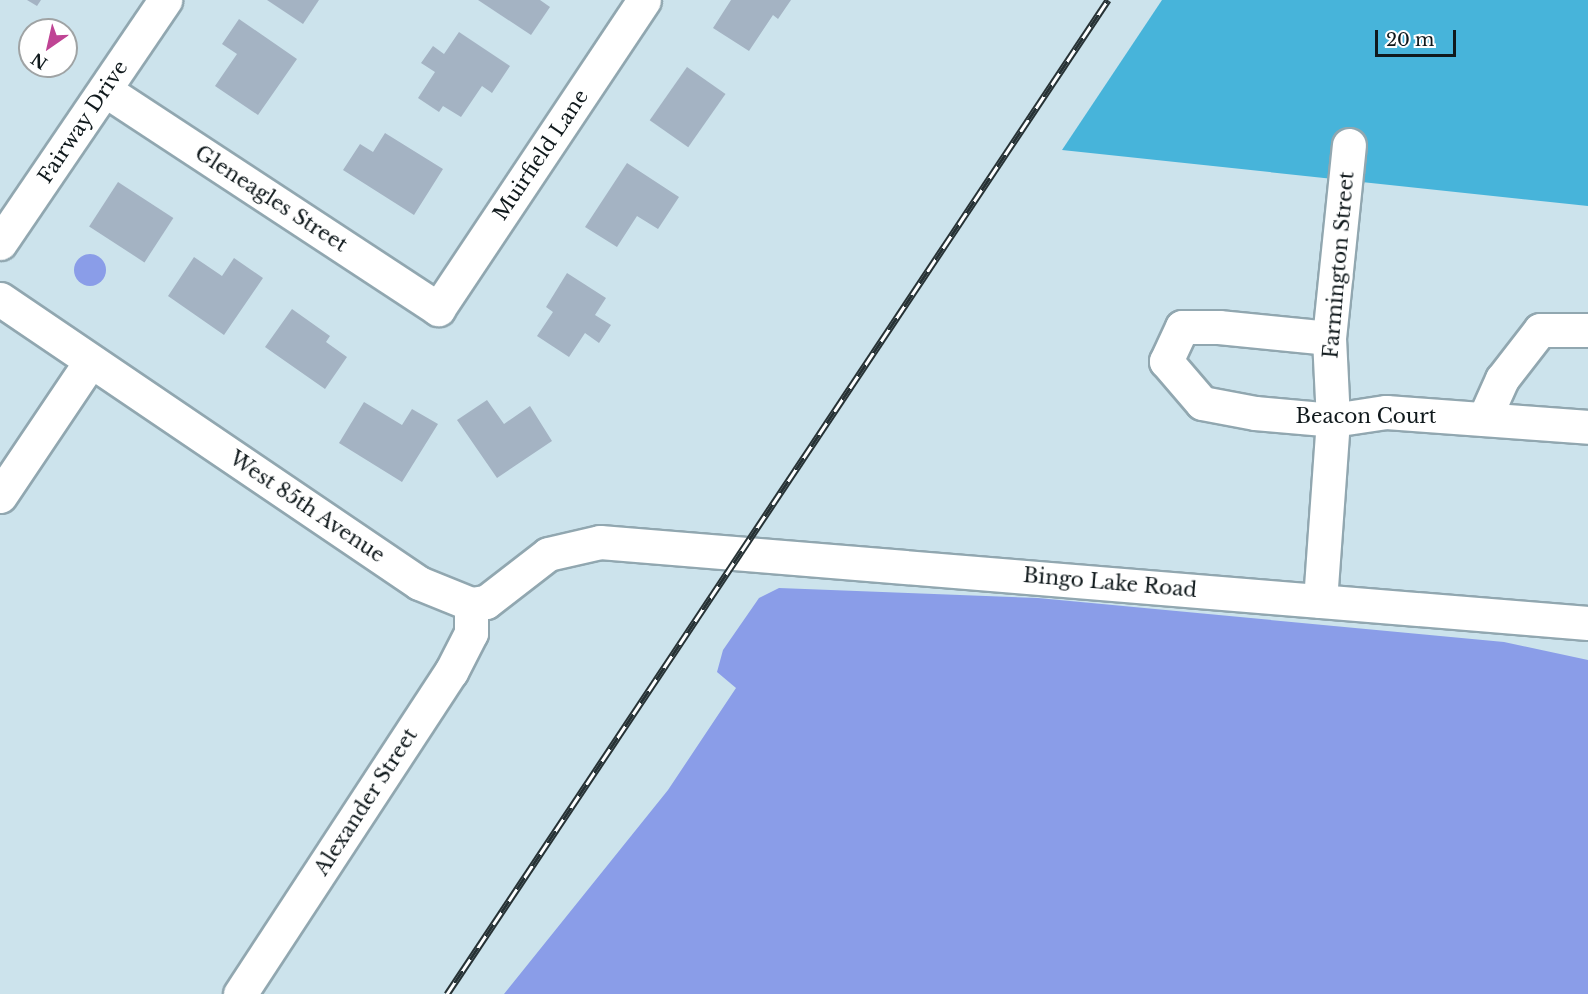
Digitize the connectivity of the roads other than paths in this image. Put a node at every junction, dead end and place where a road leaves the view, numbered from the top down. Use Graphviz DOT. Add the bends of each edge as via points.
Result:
graph roads {
  1 [pos="165,0"];
  2 [pos="644,0"];
  3 [pos="105,90"];
  4 [pos="1348,145"];
  5 [pos="0,243"];
  6 [pos="0,299"];
  7 [pos="438,309"];
  8 [pos="1588,330"];
  9 [pos="1329,338"];
  10 [pos="90,362"];
  11 [pos="1484,419"];
  12 [pos="1333,420"];
  13 [pos="1588,427"];
  14 [pos="0,496"];
  15 [pos="1320,601"];
  16 [pos="471,604"];
  17 [pos="1588,623"];
  18 [pos="240,994"];
  1 -- 3 [label="street, Fairway Drive"];
  2 -- 7 [label="street, Muirfield Lane"];
  3 -- 5 [label="street, Fairway Drive"];
  3 -- 7 [label="street, Gleneagles Street"];
  4 -- 9 [label="street, Farmington Street"];
  6 -- 10 [label="street, West 85th Avenue"];
  8 -- 11 [label="street" via="1540,330 1502,379"];
  9 -- 12 [label="street, Farmington Street"];
  9 -- 12 [label="street, Beacon Court" via="1182,327 1166,361 1202,403"];
  10 -- 14 [label="street"];
  10 -- 16 [label="street, West 85th Avenue" via="419,583"];
  11 -- 12 [label="street, Beacon Court" via="1386,412"];
  11 -- 13 [label="street, Beacon Court"];
  12 -- 15 [label="street, Farmington Street"];
  15 -- 16 [label="street, Bingo Lake Road" via="600,542 558,550 526,569 486,602"];
  15 -- 17 [label="street, Bingo Lake Road"];
  16 -- 18 [label="street, Alexander Street" via="471,633 451,672"];
}
